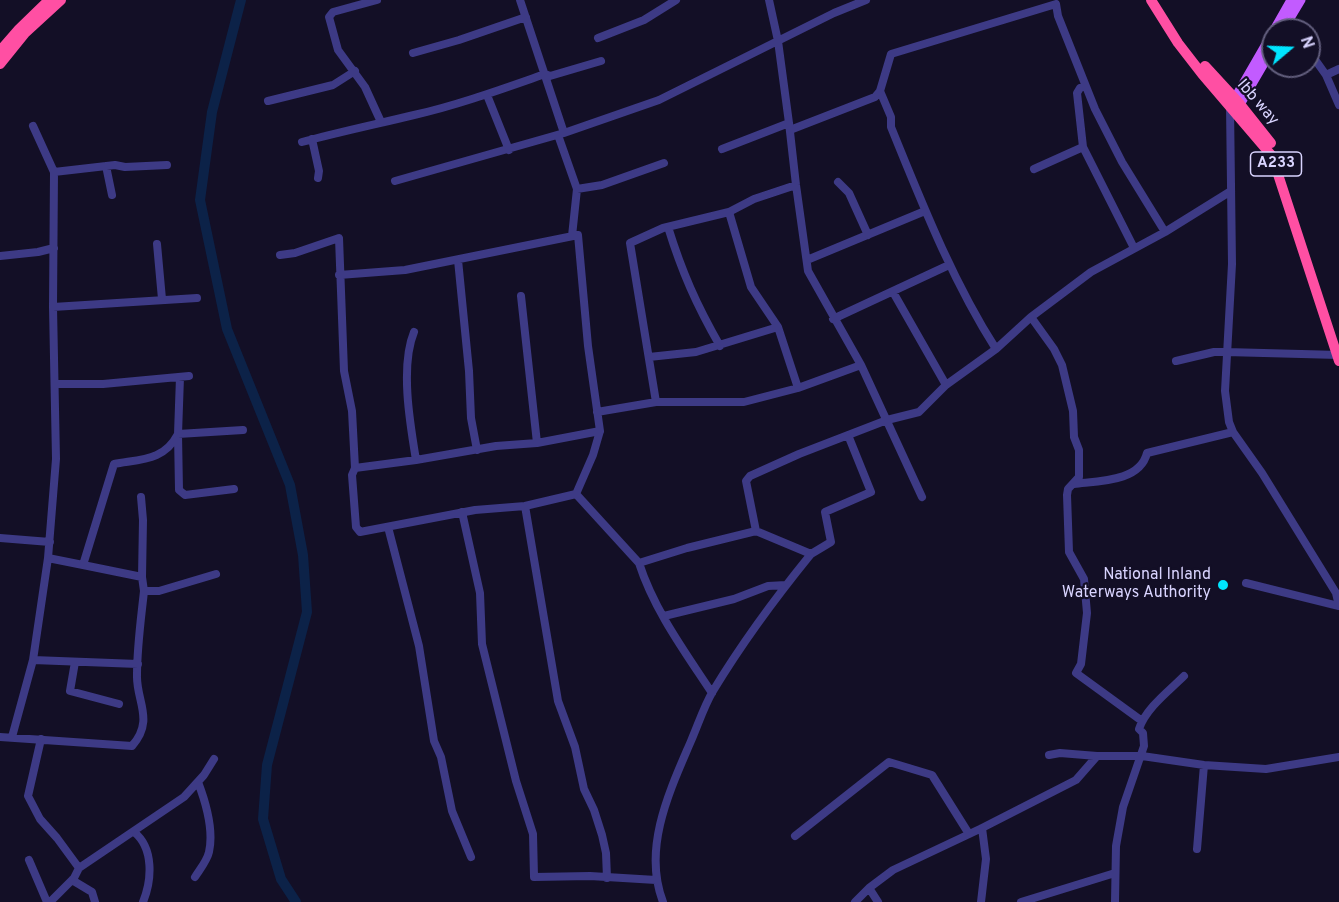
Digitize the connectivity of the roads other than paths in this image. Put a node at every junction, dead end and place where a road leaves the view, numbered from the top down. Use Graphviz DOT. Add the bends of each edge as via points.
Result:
graph roads {
  1 [pos="49,0"];
  2 [pos="61,0"];
  3 [pos="377,0"];
  4 [pos="520,0"];
  5 [pos="676,0"];
  6 [pos="769,0"];
  7 [pos="866,0"];
  8 [pos="1151,0"];
  9 [pos="1159,0"];
  10 [pos="1292,0"];
  11 [pos="1301,0"];
  12 [pos="1056,2"];
  13 [pos="526,17"];
  14 [pos="1282,18"];
  15 [pos="1292,18"];
  16 [pos="598,38"];
  17 [pos="777,41"];
  18 [pos="0,51"];
  19 [pos="413,53"];
  20 [pos="1261,56"];
  21 [pos="601,61"];
  22 [pos="0,64"];
  23 [pos="1261,66"];
  24 [pos="1321,68"];
  25 [pos="1339,69"];
  26 [pos="355,71"];
  27 [pos="545,74"];
  28 [pos="1326,75"];
  29 [pos="1085,86"];
  30 [pos="880,91"];
  31 [pos="487,95"];
  32 [pos="268,101"];
  33 [pos="1339,105"];
  34 [pos="1234,108"];
  35 [pos="381,122"];
  36 [pos="33,126"];
  37 [pos="790,126"];
  38 [pos="561,134"];
  39 [pos="312,139"];
  40 [pos="302,142"];
  41 [pos="1083,147"];
  42 [pos="722,149"];
  43 [pos="509,150"];
  44 [pos="664,163"];
  45 [pos="167,165"];
  46 [pos="106,166"];
  47 [pos="1034,169"];
  48 [pos="54,172"];
  49 [pos="318,178"];
  50 [pos="395,181"];
  51 [pos="838,182"];
  52 [pos="796,185"];
  53 [pos="577,189"];
  54 [pos="1231,191"];
  55 [pos="112,195"];
  56 [pos="925,211"];
  57 [pos="729,212"];
  58 [pos="668,227"];
  59 [pos="1165,232"];
  60 [pos="868,235"];
  61 [pos="572,236"];
  62 [pos="157,244"];
  63 [pos="54,248"];
  64 [pos="1134,248"];
  65 [pos="280,255"];
  66 [pos="0,256"];
  67 [pos="458,260"];
  68 [pos="807,260"];
  69 [pos="949,265"];
  70 [pos="339,275"];
  71 [pos="893,292"];
  72 [pos="521,296"];
  73 [pos="197,298"];
  74 [pos="162,299"];
  75 [pos="53,307"];
  76 [pos="1031,317"];
  77 [pos="833,318"];
  78 [pos="778,327"];
  79 [pos="414,332"];
  80 [pos="1339,342"];
  81 [pos="720,346"];
  82 [pos="996,349"];
  83 [pos="1226,352"];
  84 [pos="649,357"];
  85 [pos="1338,357"];
  86 [pos="1176,361"];
  87 [pos="861,365"];
  88 [pos="56,384"];
  89 [pos="946,385"];
  90 [pos="798,388"];
  91 [pos="656,402"];
  92 [pos="597,412"];
  93 [pos="887,420"];
  94 [pos="243,430"];
  95 [pos="600,431"];
  96 [pos="1233,432"];
  97 [pos="178,434"];
  98 [pos="848,435"];
  99 [pos="537,443"];
  100 [pos="477,450"];
  101 [pos="416,460"];
  102 [pos="355,468"];
  103 [pos="1074,484"];
  104 [pos="234,489"];
  105 [pos="576,494"];
  106 [pos="141,497"];
  107 [pos="922,497"];
  108 [pos="525,506"];
  109 [pos="462,512"];
  110 [pos="388,527"];
  111 [pos="756,531"];
  112 [pos="0,538"];
  113 [pos="50,542"];
  114 [pos="811,554"];
  115 [pos="48,558"];
  116 [pos="639,563"];
  117 [pos="83,565"];
  118 [pos="216,574"];
  119 [pos="142,577"];
  120 [pos="1245,583"];
  121 [pos="786,585"];
  122 [pos="144,591"];
  123 [pos="1339,606"];
  124 [pos="664,616"];
  125 [pos="33,660"];
  126 [pos="75,662"];
  127 [pos="138,664"];
  128 [pos="1184,676"];
  129 [pos="712,693"];
  130 [pos="119,704"];
  131 [pos="1142,721"];
  132 [pos="0,736"];
  133 [pos="12,737"];
  134 [pos="41,739"];
  135 [pos="1049,755"];
  136 [pos="1097,756"];
  137 [pos="1142,756"];
  138 [pos="1339,757"];
  139 [pos="214,759"];
  140 [pos="1204,765"];
  141 [pos="198,782"];
  142 [pos="982,828"];
  143 [pos="134,832"];
  144 [pos="969,834"];
  145 [pos="795,836"];
  146 [pos="1197,849"];
  147 [pos="471,857"];
  148 [pos="28,860"];
  149 [pos="79,868"];
  150 [pos="1115,873"];
  151 [pos="195,877"];
  152 [pos="607,878"];
  153 [pos="72,880"];
  154 [pos="656,880"];
  155 [pos="869,888"];
  156 [pos="49,902"];
  157 [pos="95,902"];
  158 [pos="143,902"];
  159 [pos="663,902"];
  160 [pos="855,902"];
  161 [pos="878,902"];
  162 [pos="981,902"];
  163 [pos="1021,902"];
  164 [pos="1115,902"];
  1 -- 18 [label="highway"];
  2 -- 22 [label="highway" via="25,33"];
  3 -- 26 [label="street" via="333,12 329,17 338,50"];
  4 -- 13 [label="street"];
  5 -- 16 [label="street" via="644,20"];
  6 -- 17 [label="street"];
  7 -- 17 [label="street"];
  8 -- 34 [label="highway, A233" via="1178,43"];
  9 -- 34 [label="highway, Ibb way / A233"];
  10 -- 14 [label="main road"];
  11 -- 15 [label="main road"];
  12 -- 29 [label="street"];
  12 -- 30 [label="street" via="891,54"];
  13 -- 19 [label="street"];
  13 -- 27 [label="street"];
  17 -- 37 [label="street"];
  17 -- 38 [label="street" via="659,100"];
  20 -- 34 [label="main road"];
  21 -- 27 [label="street" via="550,76"];
  23 -- 34 [label="main road"];
  24 -- 28 [label="street"];
  25 -- 28 [label="street"];
  26 -- 32 [label="street" via="333,85"];
  26 -- 35 [label="street"];
  27 -- 31 [label="street"];
  27 -- 38 [label="street"];
  28 -- 33 [label="street"];
  29 -- 41 [label="street" via="1077,93"];
  29 -- 59 [label="street" via="1122,162"];
  30 -- 37 [label="street" via="875,97"];
  30 -- 56 [label="street"];
  31 -- 35 [label="street"];
  31 -- 43 [label="street"];
  34 -- 54 [label="street"];
  34 -- 80 [label="highway, Ibb way / A233" via="1270,141 1281,160"];
  34 -- 85 [label="highway, A233" via="1277,166"];
  35 -- 39 [label="street"];
  36 -- 48 [label="street"];
  37 -- 42 [label="street"];
  37 -- 52 [label="street"];
  38 -- 43 [label="street"];
  38 -- 53 [label="street"];
  39 -- 40 [label="street"];
  39 -- 49 [label="street"];
  41 -- 47 [label="street"];
  41 -- 64 [label="street"];
  43 -- 50 [label="street"];
  44 -- 53 [label="street" via="603,185"];
  45 -- 46 [label="street"];
  46 -- 48 [label="street"];
  46 -- 55 [label="street"];
  48 -- 63 [label="street"];
  51 -- 60 [label="street" via="849,193"];
  52 -- 57 [label="street"];
  52 -- 68 [label="street"];
  53 -- 61 [label="street"];
  54 -- 59 [label="street"];
  54 -- 83 [label="street" via="1232,264"];
  56 -- 60 [label="street"];
  56 -- 69 [label="street"];
  57 -- 58 [label="street"];
  57 -- 78 [label="street" via="751,287"];
  58 -- 81 [label="street" via="685,278"];
  58 -- 84 [label="street" via="630,243"];
  59 -- 64 [label="street"];
  60 -- 68 [label="street"];
  61 -- 67 [label="street"];
  61 -- 92 [label="street" via="578,235"];
  62 -- 74 [label="street"];
  63 -- 66 [label="street"];
  63 -- 75 [label="street"];
  64 -- 76 [label="street" via="1091,272"];
  65 -- 70 [label="street" via="339,238"];
  67 -- 70 [label="street" via="405,270"];
  67 -- 100 [label="street"];
  68 -- 77 [label="street" via="808,271"];
  69 -- 71 [label="street"];
  69 -- 82 [label="street"];
  70 -- 102 [label="street"];
  71 -- 77 [label="street"];
  71 -- 89 [label="street"];
  72 -- 99 [label="street"];
  73 -- 74 [label="street"];
  74 -- 75 [label="street"];
  75 -- 88 [label="street"];
  76 -- 82 [label="street"];
  76 -- 103 [label="street" via="1062,365 1079,450 1079,477"];
  77 -- 87 [label="street"];
  78 -- 81 [label="street"];
  78 -- 90 [label="street"];
  79 -- 101 [label="street" via="407,385"];
  81 -- 84 [label="street"];
  82 -- 89 [label="street"];
  83 -- 85 [label="street"];
  83 -- 86 [label="street"];
  83 -- 96 [label="street" via="1225,390"];
  84 -- 91 [label="street"];
  87 -- 90 [label="street"];
  87 -- 93 [label="street"];
  88 -- 97 [label="street" via="185,377"];
  88 -- 113 [label="street"];
  89 -- 93 [label="street" via="919,412"];
  90 -- 91 [label="street" via="744,402"];
  91 -- 92 [label="street"];
  92 -- 95 [label="street"];
  93 -- 98 [label="street"];
  93 -- 107 [label="street"];
  94 -- 97 [label="street"];
  95 -- 99 [label="street"];
  95 -- 105 [label="street"];
  96 -- 103 [label="street" via="1147,453 1137,471"];
  96 -- 123 [label="street" via="1336,593"];
  97 -- 104 [label="street" via="179,490 185,495"];
  97 -- 117 [label="street" via="172,446 160,455 114,464"];
  98 -- 111 [label="street" via="750,476 746,481"];
  98 -- 114 [label="street" via="871,492 825,512 831,542"];
  99 -- 100 [label="street"];
  100 -- 101 [label="street"];
  101 -- 102 [label="street"];
  102 -- 110 [label="street" via="352,475 356,527 363,532"];
  103 -- 131 [label="street" via="1067,495 1069,552 1084,579 1087,613 1081,664 1076,673"];
  105 -- 108 [label="street"];
  105 -- 116 [label="street"];
  106 -- 119 [label="street"];
  108 -- 109 [label="street"];
  108 -- 152 [label="street" via="558,701 602,835"];
  109 -- 110 [label="street"];
  109 -- 152 [label="street" via="480,593 482,644 533,834 534,877"];
  110 -- 147 [label="street" via="419,646 434,741 452,811"];
  111 -- 114 [label="street"];
  111 -- 116 [label="street"];
  112 -- 113 [label="street"];
  113 -- 115 [label="street"];
  114 -- 121 [label="street"];
  115 -- 117 [label="street"];
  115 -- 125 [label="street"];
  116 -- 124 [label="street"];
  117 -- 119 [label="street"];
  118 -- 122 [label="street" via="159,591"];
  119 -- 122 [label="street"];
  120 -- 123 [label="street"];
  121 -- 124 [label="street" via="768,586 734,599"];
  121 -- 129 [label="street"];
  122 -- 127 [label="street"];
  124 -- 129 [label="street"];
  125 -- 126 [label="street"];
  125 -- 133 [label="street"];
  126 -- 127 [label="street"];
  126 -- 130 [label="street" via="70,691"];
  127 -- 134 [label="street" via="144,719 132,746"];
  128 -- 131 [label="street"];
  129 -- 154 [label="street" via="665,802"];
  131 -- 137 [label="street"];
  132 -- 133 [label="street"];
  133 -- 134 [label="street"];
  134 -- 149 [label="street" via="27,796"];
  135 -- 136 [label="street"];
  136 -- 137 [label="street"];
  136 -- 142 [label="street" via="1076,780"];
  137 -- 140 [label="street"];
  137 -- 150 [label="street" via="1123,807"];
  138 -- 140 [label="street" via="1266,769"];
  139 -- 141 [label="street"];
  140 -- 146 [label="street"];
  141 -- 143 [label="street" via="184,797"];
  141 -- 151 [label="street" via="210,832 209,854"];
  142 -- 144 [label="street"];
  142 -- 162 [label="street" via="986,859"];
  143 -- 149 [label="street"];
  143 -- 158 [label="street" via="142,838 150,866"];
  144 -- 145 [label="street" via="932,775 889,762"];
  144 -- 155 [label="street" via="892,870"];
  148 -- 156 [label="street"];
  149 -- 153 [label="street"];
  150 -- 163 [label="street"];
  150 -- 164 [label="street"];
  152 -- 154 [label="street"];
  153 -- 156 [label="street"];
  153 -- 157 [label="street" via="92,892"];
  154 -- 159 [label="street"];
  155 -- 160 [label="street"];
  155 -- 161 [label="street"];
}
